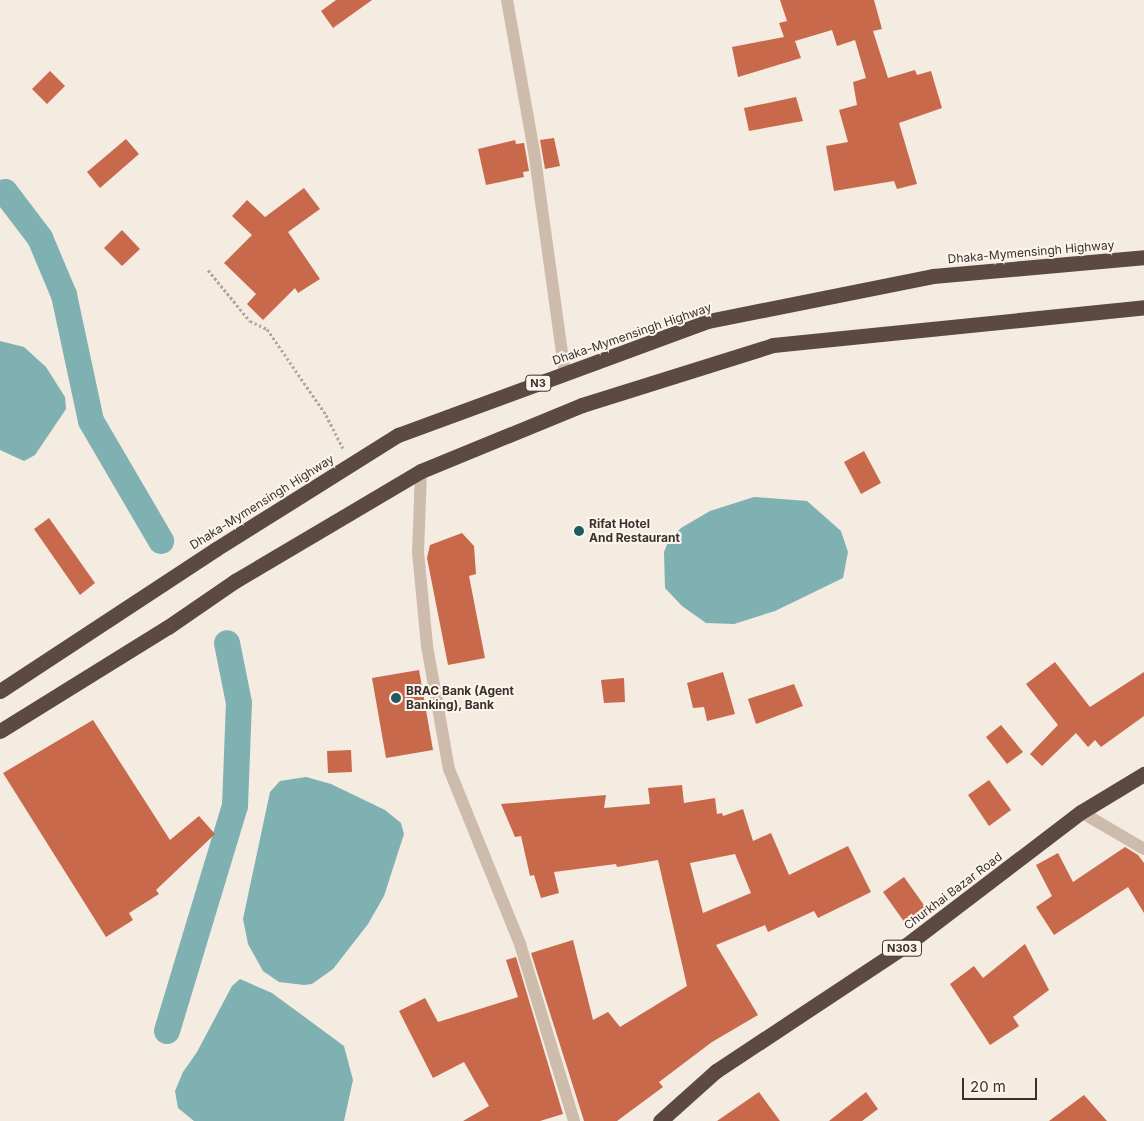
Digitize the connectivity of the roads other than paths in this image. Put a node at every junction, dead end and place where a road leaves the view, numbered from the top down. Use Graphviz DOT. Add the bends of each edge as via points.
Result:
graph roads {
  1 [pos="507,0"];
  2 [pos="1144,257"];
  3 [pos="1144,308"];
  4 [pos="565,373"];
  5 [pos="421,471"];
  6 [pos="0,690"];
  7 [pos="0,731"];
  8 [pos="1144,774"];
  9 [pos="1082,812"];
  10 [pos="1144,849"];
  11 [pos="574,1121"];
  12 [pos="660,1121"];
  1 -- 4 [label="street" via="534,152"];
  2 -- 4 [label="highway, Dhaka-Mymensingh Highway / N3" via="933,276 708,322"];
  3 -- 5 [label="highway" via="773,345 582,405"];
  4 -- 6 [label="highway, Dhaka-Mymensingh Highway / N3" via="398,435"];
  5 -- 7 [label="highway" via="235,581 168,627"];
  5 -- 11 [label="street" via="418,552 427,646 449,769 520,944"];
  8 -- 9 [label="highway, Churkhai Bazar Road / N303"];
  9 -- 10 [label="street"];
  9 -- 12 [label="highway, Churkhai Bazar Road / N303" via="905,946 716,1071"];
}
